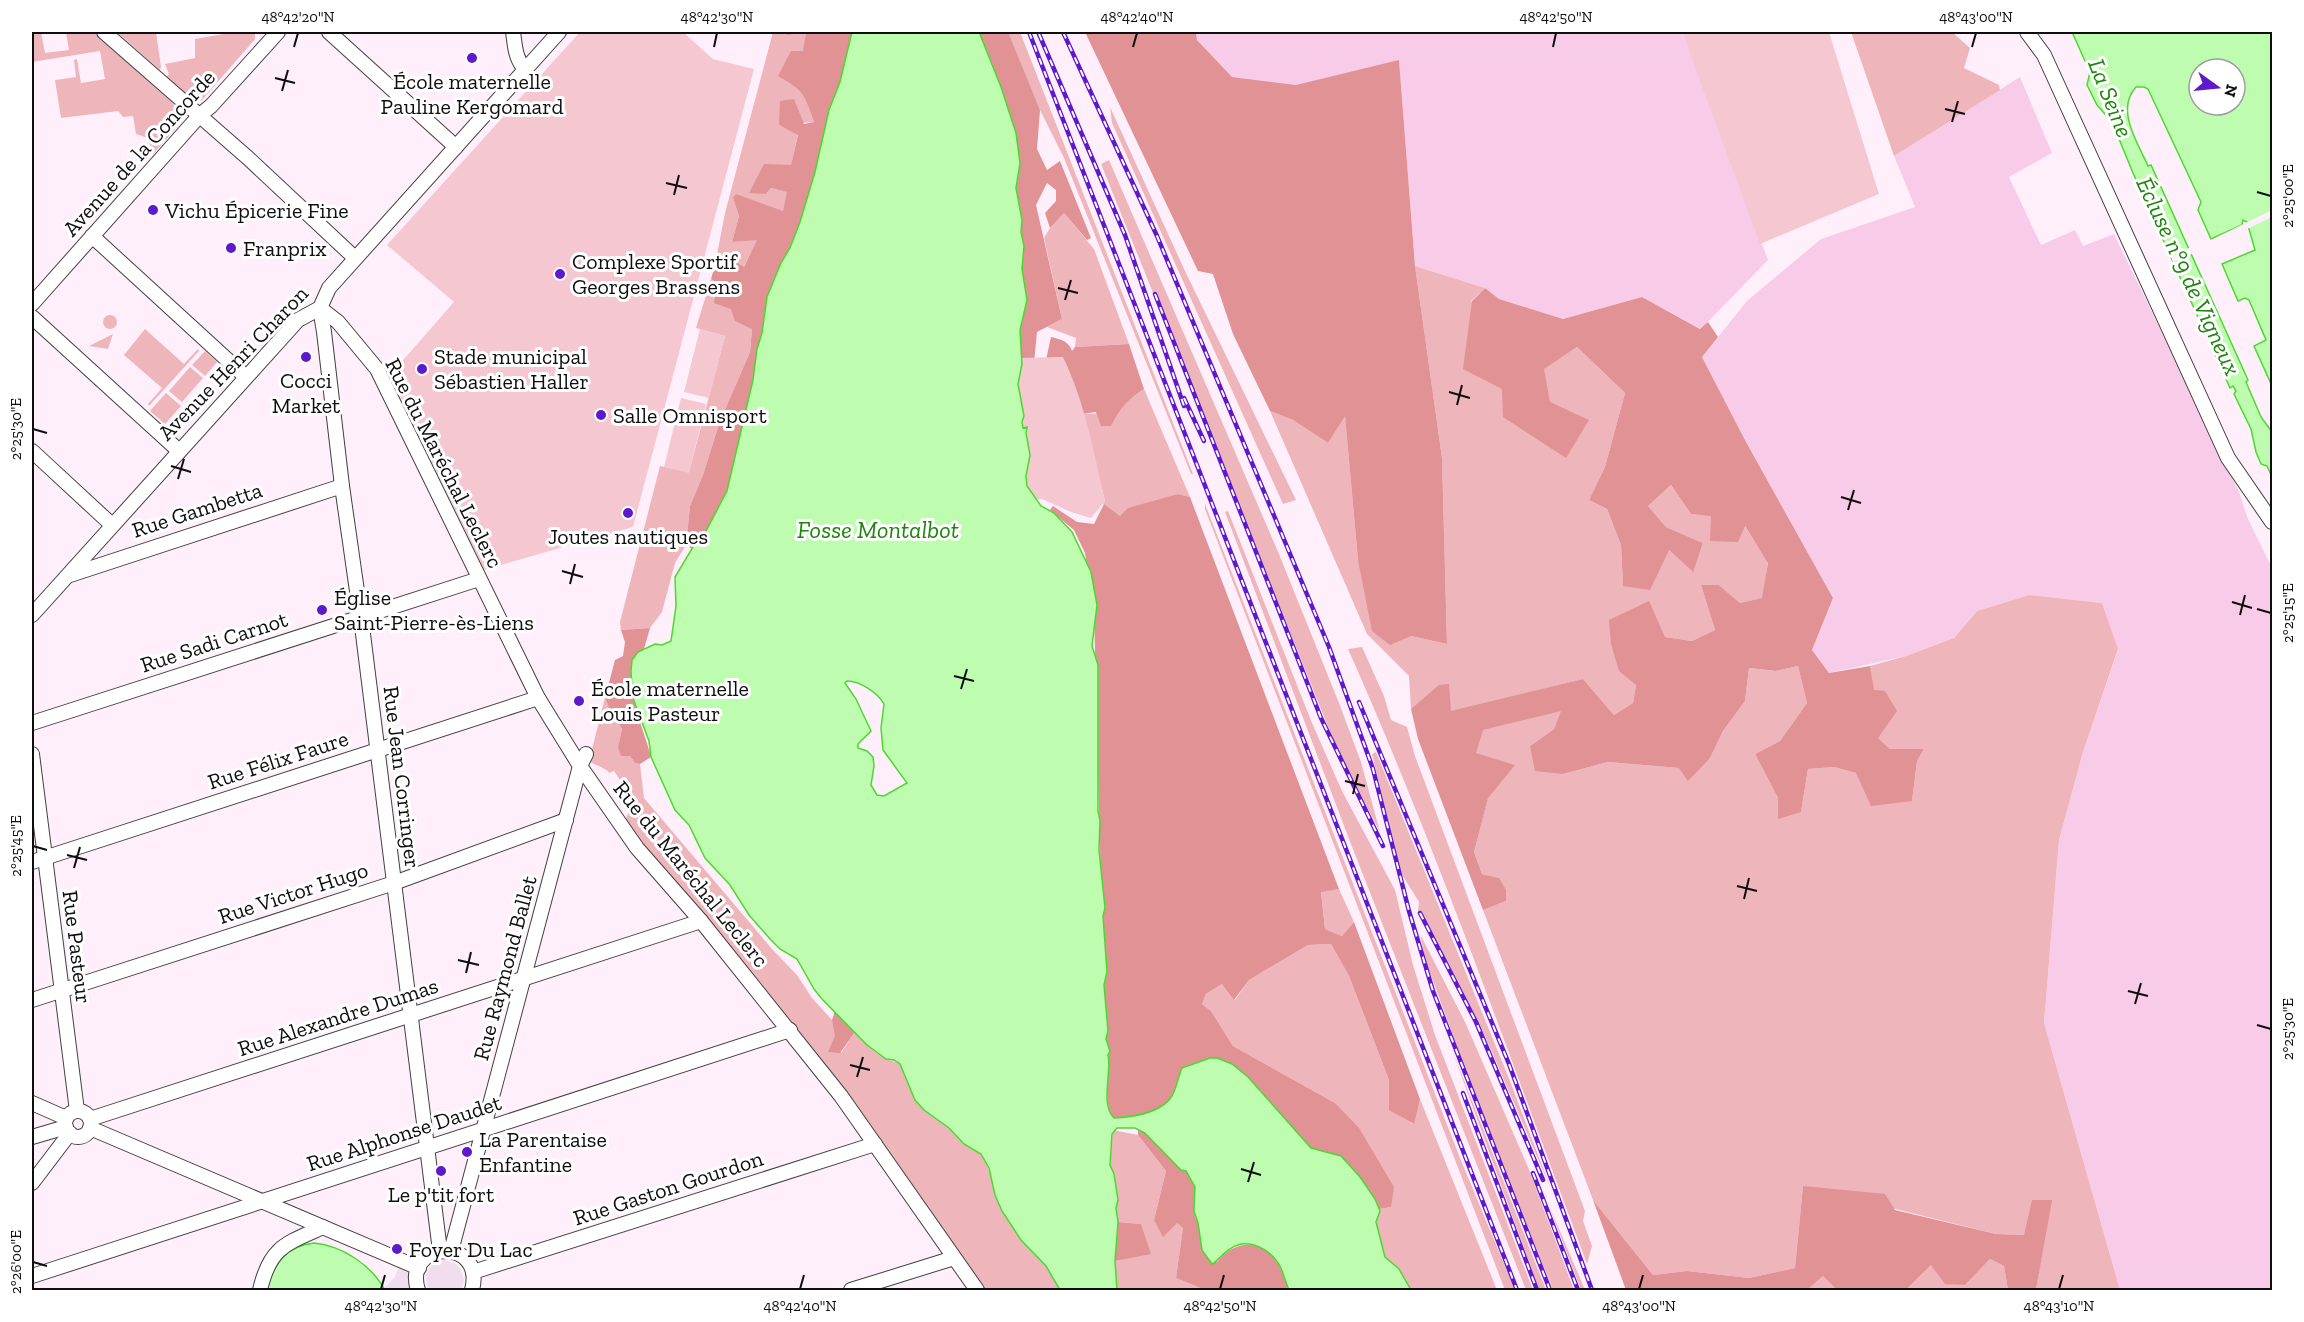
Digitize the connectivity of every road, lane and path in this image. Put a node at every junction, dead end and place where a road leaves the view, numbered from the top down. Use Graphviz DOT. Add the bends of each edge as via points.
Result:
graph roads {
  1 [pos="104,32"];
  2 [pos="278,32"];
  3 [pos="329,32"];
  4 [pos="513,32"];
  5 [pos="559,32"];
  6 [pos="2028,32"];
  7 [pos="525,69"];
  8 [pos="200,115"];
  9 [pos="456,147"];
  10 [pos="92,236"];
  11 [pos="355,258"];
  12 [pos="33,300"];
  13 [pos="320,309"];
  14 [pos="32,317"];
  15 [pos="245,376"];
  16 [pos="178,450"];
  17 [pos="32,451"];
  18 [pos="342,486"];
  19 [pos="2272,522"];
  20 [pos="112,525"];
  21 [pos="67,576"];
  22 [pos="479,579"];
  23 [pos="32,615"];
  24 [pos="361,617"];
  25 [pos="538,698"];
  26 [pos="32,723"];
  27 [pos="378,750"];
  28 [pos="32,754"];
  29 [pos="583,760"];
  30 [pos="566,820"];
  31 [pos="38,860"];
  32 [pos="394,883"];
  33 [pos="701,921"];
  34 [pos="525,979"];
  35 [pos="62,991"];
  36 [pos="32,1000"];
  37 [pos="412,1014"];
  38 [pos="790,1030"];
  39 [pos="32,1103"];
  40 [pos="70,1122"];
  41 [pos="90,1124"];
  42 [pos="484,1128"];
  43 [pos="32,1137"];
  44 [pos="875,1144"];
  45 [pos="427,1147"];
  46 [pos="32,1183"];
  47 [pos="262,1201"];
  48 [pos="323,1227"];
  49 [pos="446,1251"];
  50 [pos="954,1258"];
  51 [pos="419,1268"];
  52 [pos="473,1272"];
  53 [pos="32,1276"];
  54 [pos="260,1290"];
  55 [pos="418,1290"];
  56 [pos="473,1290"];
  57 [pos="851,1290"];
  58 [pos="977,1290"];
  1 -- 8 [label="street"];
  2 -- 8 [label="street, Avenue de la Concorde"];
  3 -- 9 [label="street"];
  4 -- 7 [label="street" via="516,55"];
  5 -- 7 [label="street, Avenue Henri Charon"];
  6 -- 19 [label="street" via="2044,55 2228,458"];
  7 -- 9 [label="street, Avenue Henri Charon"];
  8 -- 10 [label="street, Avenue de la Concorde"];
  8 -- 11 [label="street"];
  9 -- 11 [label="street, Avenue Henri Charon"];
  10 -- 12 [label="street, Avenue de la Concorde"];
  10 -- 15 [label="street"];
  11 -- 13 [label="street, Avenue Henri Charon" via="329,288"];
  13 -- 15 [label="street, Avenue Henri Charon" via="298,320"];
  13 -- 18 [label="street, Rue Jean Corringer"];
  13 -- 22 [label="street, Rue du Maréchal Leclerc" via="338,322 377,369"];
  14 -- 16 [label="street"];
  15 -- 16 [label="street, Avenue Henri Charon"];
  16 -- 20 [label="street, Avenue Henri Charon"];
  17 -- 20 [label="street"];
  18 -- 21 [label="street, Rue Gambetta"];
  18 -- 24 [label="street, Rue Jean Corringer"];
  20 -- 21 [label="street, Avenue Henri Charon"];
  21 -- 23 [label="street, Avenue Henri Charon"];
  22 -- 24 [label="street, Rue Sadi Carnot"];
  22 -- 25 [label="street, Rue du Maréchal Leclerc"];
  24 -- 26 [label="street, Rue Sadi Carnot"];
  24 -- 27 [label="street, Rue Jean Corringer"];
  25 -- 27 [label="street, Rue Félix Faure"];
  25 -- 29 [label="street, Rue du Maréchal Leclerc"];
  27 -- 31 [label="street, Rue Félix Faure"];
  27 -- 32 [label="street, Rue Jean Corringer"];
  28 -- 31 [label="street, Rue Pasteur"];
  29 -- 30 [label="street, Rue Raymond Ballet"];
  29 -- 33 [label="street, Rue du Maréchal Leclerc" via="637,848"];
  30 -- 32 [label="street, Rue Victor Hugo"];
  30 -- 34 [label="street, Rue Raymond Ballet"];
  31 -- 35 [label="street, Rue Pasteur"];
  32 -- 35 [label="street, Rue Victor Hugo"];
  32 -- 37 [label="street, Rue Jean Corringer"];
  33 -- 34 [label="street, Rue Alexandre Dumas"];
  33 -- 38 [label="street, Rue du Maréchal Leclerc"];
  34 -- 37 [label="street, Rue Alexandre Dumas"];
  34 -- 42 [label="street, Rue Raymond Ballet"];
  35 -- 36 [label="street, Rue Victor Hugo"];
  35 -- 40 [label="street, Rue Pasteur"];
  37 -- 41 [label="street, Rue Alexandre Dumas"];
  37 -- 45 [label="street, Rue Jean Corringer"];
  38 -- 42 [label="street, Rue Alphonse Daudet"];
  38 -- 44 [label="street, Rue du Maréchal Leclerc"];
  39 -- 40 [label="street"];
  40 -- 41 [label="street" via="85,1113"];
  40 -- 41 [label="street, Rue Alexandre Dumas" via="81,1136"];
  40 -- 43 [label="street"];
  40 -- 46 [label="street"];
  41 -- 47 [label="street"];
  42 -- 45 [label="street, Rue Alphonse Daudet"];
  42 -- 49 [label="street, Rue Raymond Ballet"];
  44 -- 50 [label="street, Rue du Maréchal Leclerc"];
  44 -- 52 [label="street, Rue Gaston Gourdon"];
  45 -- 47 [label="street, Rue Alphonse Daudet"];
  45 -- 49 [label="street, Rue Jean Corringer"];
  47 -- 48 [label="street"];
  47 -- 53 [label="street, Rue Alphonse Daudet"];
  48 -- 51 [label="street"];
  48 -- 54 [label="street" via="286,1243 273,1256"];
  49 -- 51 [label="street" via="424,1260"];
  49 -- 52 [label="street" via="465,1258"];
  50 -- 57 [label="street"];
  50 -- 58 [label="street, Rue du Maréchal Leclerc"];
  51 -- 55 [label="street"];
  52 -- 56 [label="street"];
}
